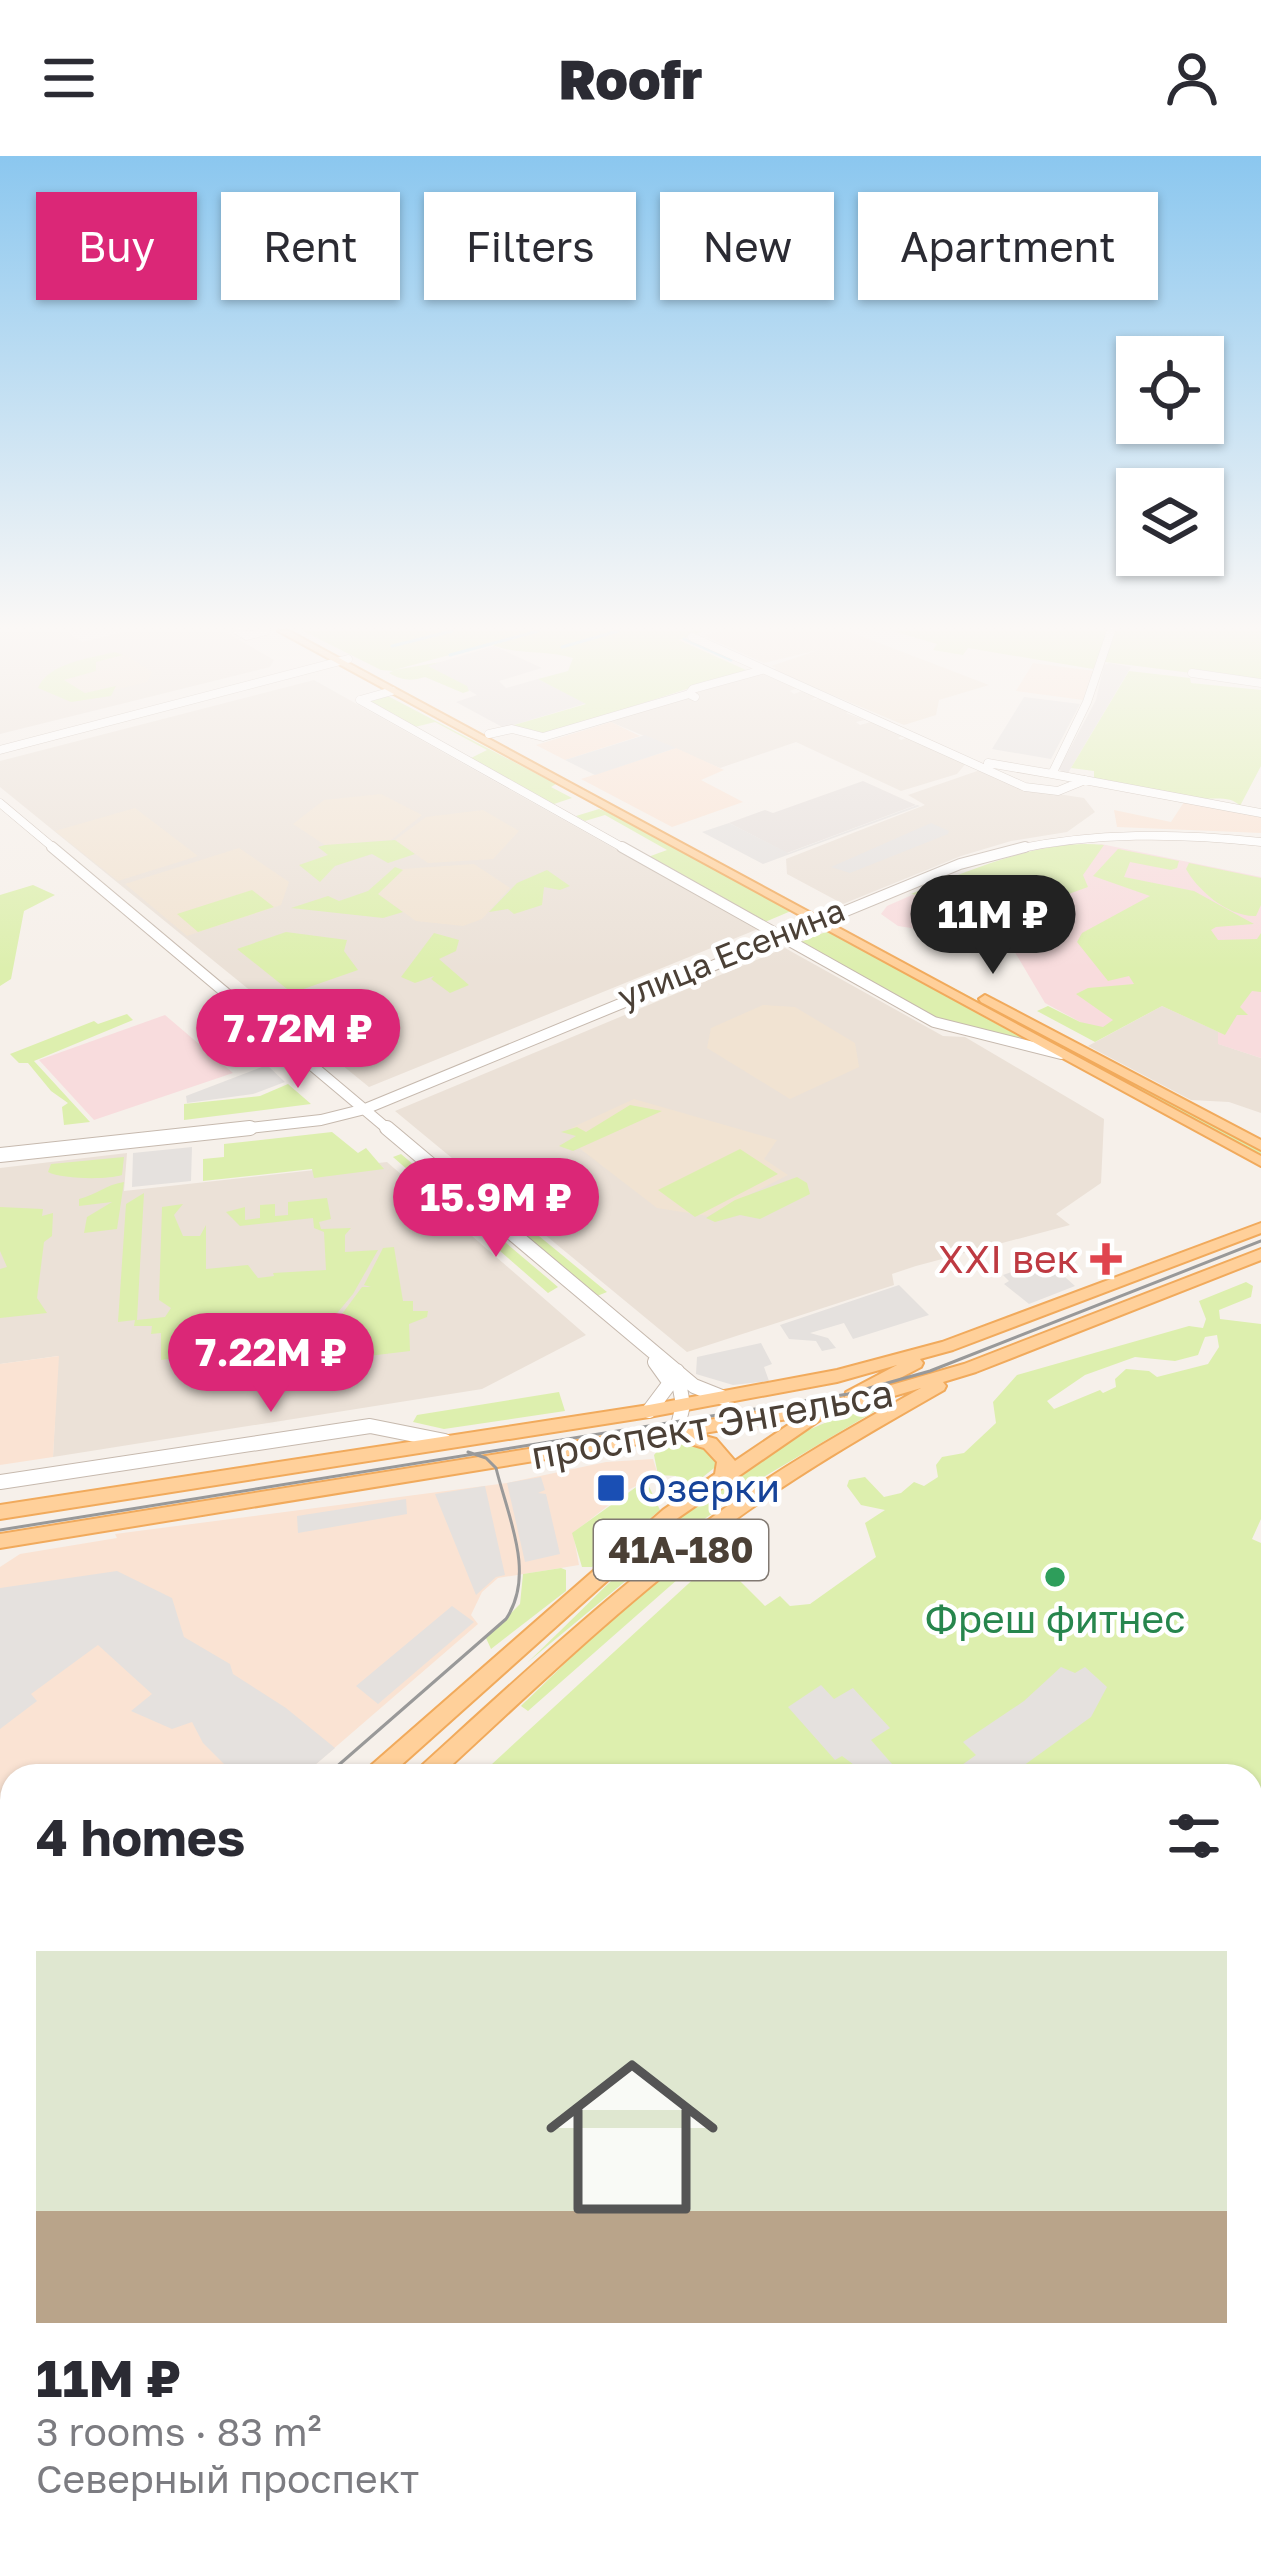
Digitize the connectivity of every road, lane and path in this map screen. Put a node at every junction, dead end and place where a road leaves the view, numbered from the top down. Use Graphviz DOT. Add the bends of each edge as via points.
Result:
graph roads {
  1 [pos="438,744"];
  2 [pos="493,744"];
  3 [pos="506,744"];
  4 [pos="930,744"];
  5 [pos="1067,744"];
  6 [pos="971,762"];
  7 [pos="1052,774"];
  8 [pos="1085,780"];
  9 [pos="0,807"];
  10 [pos="1261,813"];
  11 [pos="662,832"];
  12 [pos="1261,840"];
  13 [pos="822,918"];
  14 [pos="781,935"];
  15 [pos="942,983"];
  16 [pos="1061,1054"];
  17 [pos="360,1108"];
  18 [pos="1261,1146"];
  19 [pos="0,1155"];
  20 [pos="1261,1162"];
  21 [pos="1261,1228"];
  22 [pos="1261,1254"];
  23 [pos="947,1346"];
  24 [pos="970,1368"];
  25 [pos="677,1371"];
  26 [pos="724,1398"];
  27 [pos="683,1406"];
  28 [pos="829,1408"];
  29 [pos="649,1411"];
  30 [pos="676,1434"];
  31 [pos="445,1441"];
  32 [pos="96,1468"];
  33 [pos="426,1474"];
  34 [pos="724,1474"];
  35 [pos="0,1481"];
  36 [pos="125,1492"];
  37 [pos="0,1511"];
  38 [pos="0,1541"];
  39 [pos="508,1656"];
  40 [pos="533,1677"];
  41 [pos="387,1764"];
  42 [pos="438,1764"];
  1 -- 14 [label="street"];
  2 -- 11 [label="main road"];
  3 -- 11 [label="main road"];
  4 -- 6 [label="street"];
  5 -- 7 [label="street"];
  6 -- 7 [label="street"];
  6 -- 8 [label="street" via="1036,790"];
  7 -- 8 [label="street"];
  8 -- 10 [label="street"];
  9 -- 17 [label="street"];
  11 -- 13 [label="main road"];
  12 -- 13 [label="street, улица Есенина" via="1151,835 1016,848"];
  13 -- 14 [label="street, улица Есенина"];
  13 -- 15 [label="main road"];
  14 -- 16 [label="street" via="934,1022"];
  14 -- 17 [label="street, улица Есенина"];
  15 -- 16 [label="main road"];
  15 -- 18 [label="main road"];
  16 -- 20 [label="main road"];
  17 -- 19 [label="street, улица Есенина" via="321,1120"];
  17 -- 25 [label="street"];
  17 -- 29 [label="street" via="657,1364 670,1383"];
  21 -- 23 [label="main road, проспект Энгельса"];
  22 -- 24 [label="main road, проспект Энгельса"];
  23 -- 26 [label="main road, проспект Энгельса"];
  23 -- 28 [label="main road, 41А-180"];
  24 -- 28 [label="main road, проспект Энгельса"];
  24 -- 40 [label="main road, 41А-180" via="729,1515"];
  25 -- 26 [label="street"];
  25 -- 27 [label="street"];
  26 -- 27 [label="main road, проспект Энгельса"];
  27 -- 29 [label="main road, проспект Энгельса"];
  27 -- 30 [label="street"];
  28 -- 30 [label="main road, проспект Энгельса"];
  28 -- 34 [label="main road, 41А-180"];
  29 -- 31 [label="main road, проспект Энгельса"];
  30 -- 33 [label="main road, проспект Энгельса"];
  30 -- 34 [label="main road" via="717,1448"];
  31 -- 32 [label="street" via="370,1426"];
  31 -- 33 [label="main road" via="427,1456"];
  31 -- 36 [label="main road, проспект Энгельса"];
  32 -- 35 [label="street"];
  32 -- 36 [label="street"];
  33 -- 38 [label="main road, проспект Энгельса"];
  34 -- 39 [label="main road, 41А-180"];
  36 -- 37 [label="main road, проспект Энгельса"];
  39 -- 40 [label="main road" via="512,1674"];
  39 -- 41 [label="main road, 41А-180"];
  40 -- 42 [label="main road, 41А-180"];
}
